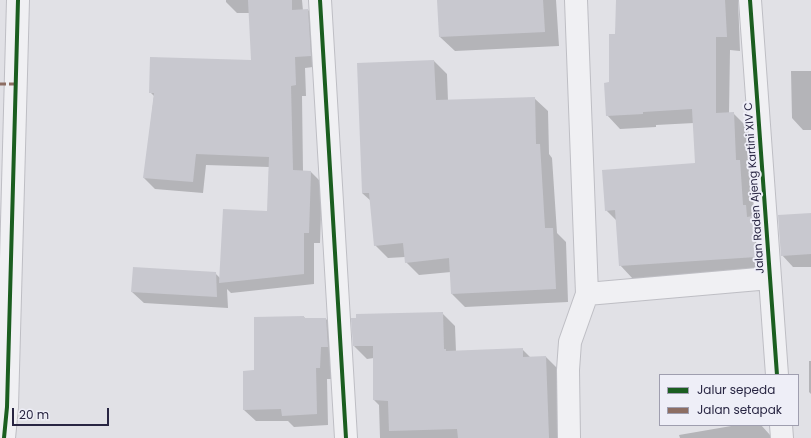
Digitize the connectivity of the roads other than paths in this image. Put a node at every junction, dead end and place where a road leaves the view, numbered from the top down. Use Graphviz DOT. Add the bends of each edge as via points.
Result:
graph roads {
  1 [pos="18,0"];
  2 [pos="320,0"];
  3 [pos="576,0"];
  4 [pos="750,0"];
  5 [pos="8,84"];
  6 [pos="770,278"];
  7 [pos="587,294"];
  8 [pos="777,374"];
  9 [pos="781,426"];
  10 [pos="4,438"];
  11 [pos="346,438"];
  12 [pos="569,438"];
  13 [pos="782,438"];
  1 -- 5 [label="street"];
  2 -- 11 [label="street"];
  3 -- 7 [label="street"];
  4 -- 6 [label="street, Jalan Raden Ajeng Kartini XIV C"];
  5 -- 10 [label="street" via="7,407"];
  6 -- 7 [label="street"];
  6 -- 8 [label="street, Jalan Raden Ajeng Kartini XIV C"];
  7 -- 12 [label="street" via="570,342"];
  9 -- 13 [label="street"];
}
